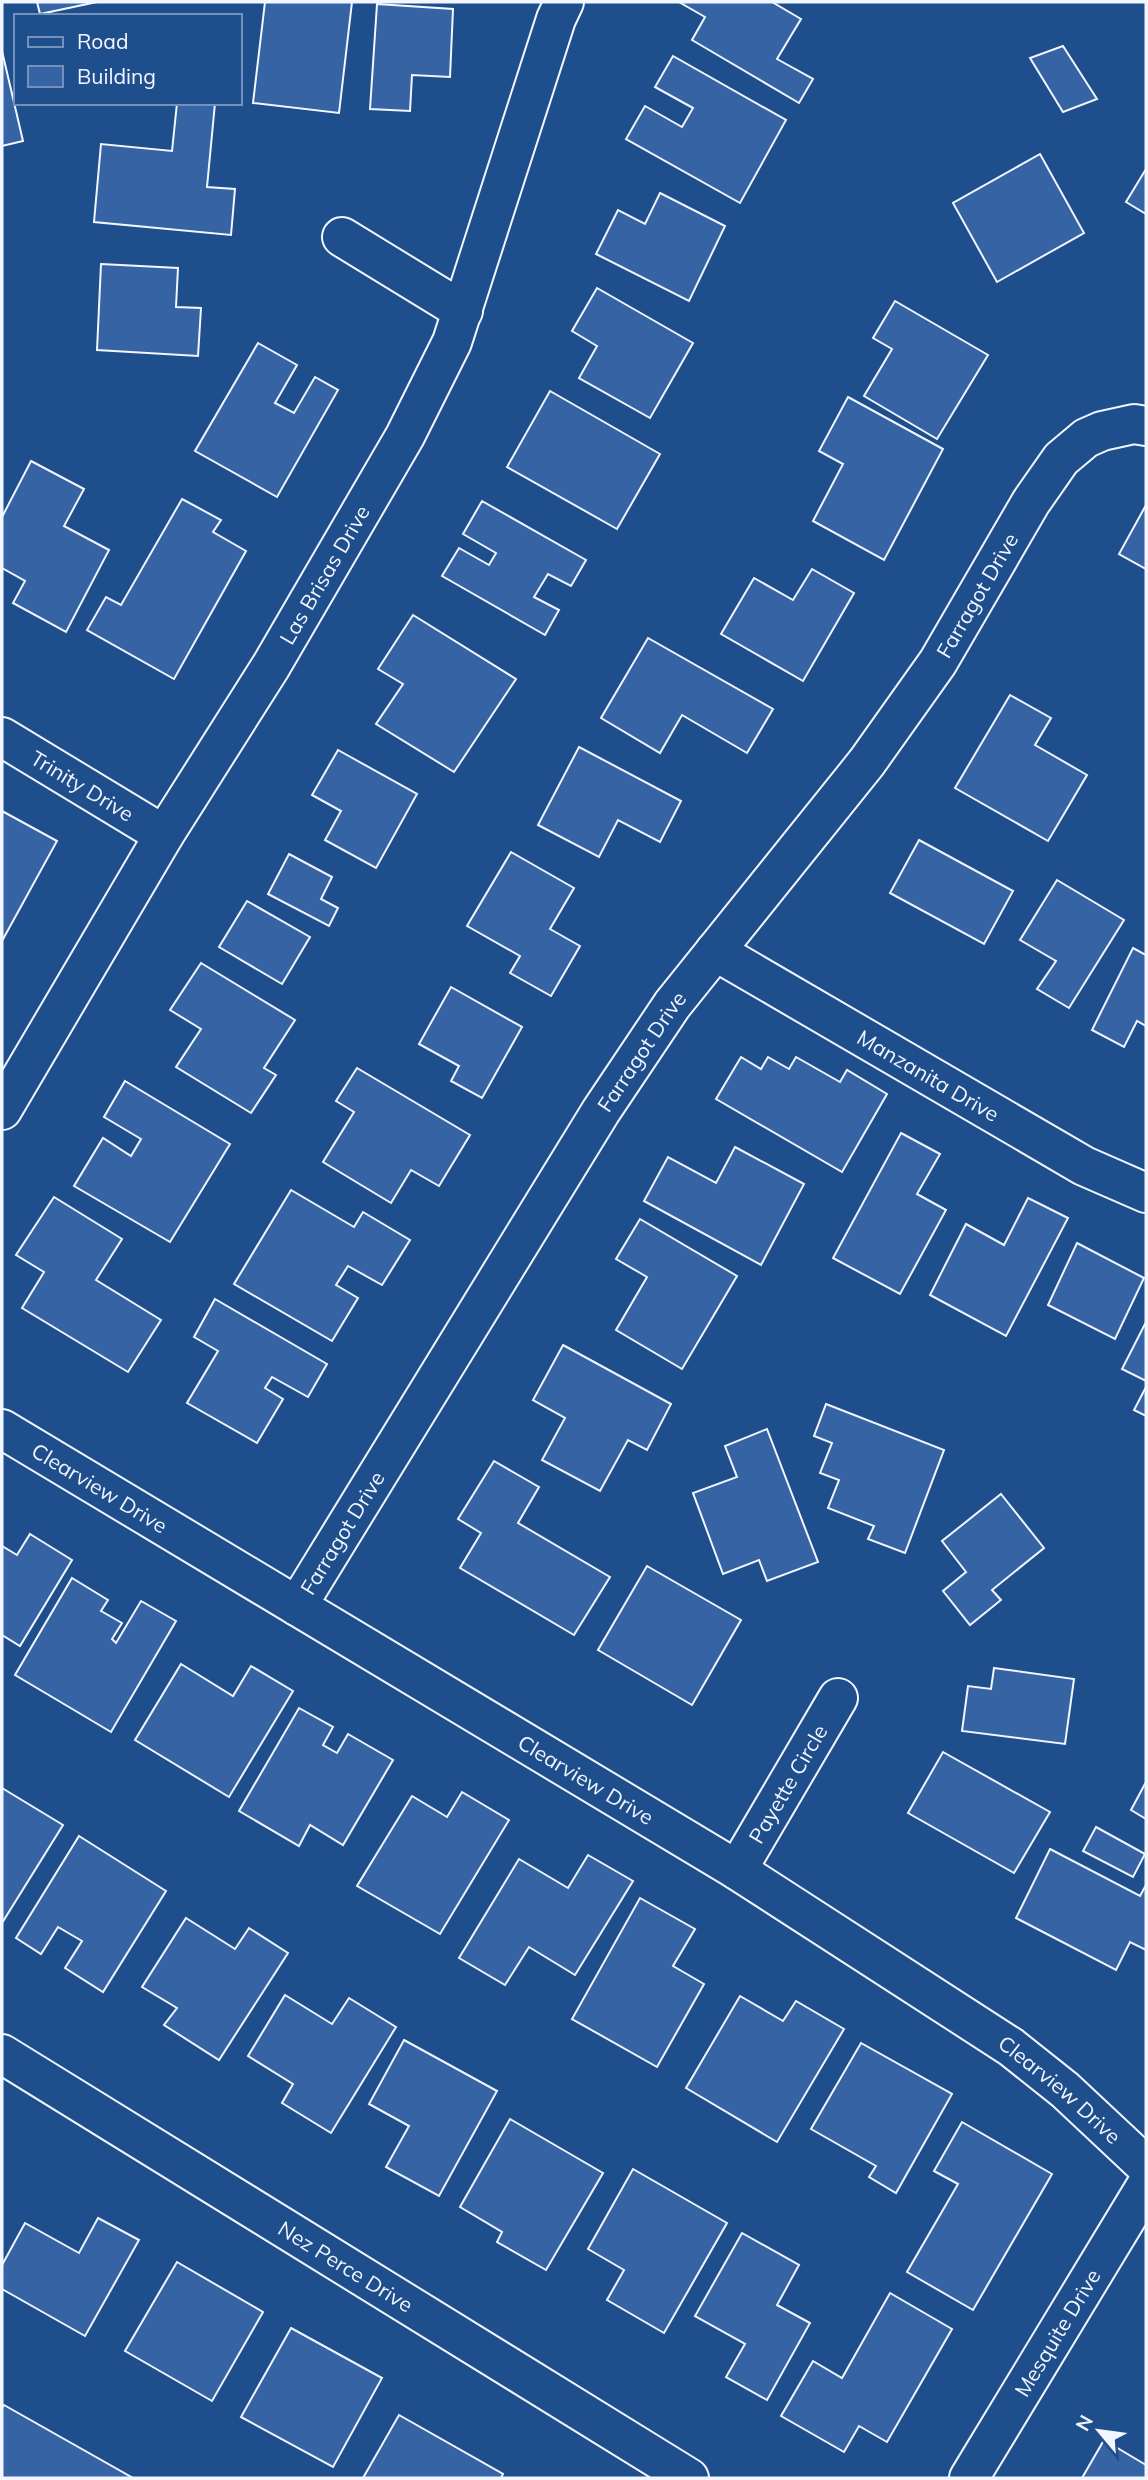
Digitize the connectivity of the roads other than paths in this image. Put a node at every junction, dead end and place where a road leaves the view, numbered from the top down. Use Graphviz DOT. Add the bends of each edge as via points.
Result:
graph roads {
  1 [pos="564,2"];
  2 [pos="342,237"];
  3 [pos="463,311"];
  4 [pos="1146,426"];
  5 [pos="2,737"];
  6 [pos="164,835"];
  7 [pos="715,951"];
  8 [pos="2,1110"];
  9 [pos="1146,1193"];
  10 [pos="2,1429"];
  11 [pos="297,1606"];
  12 [pos="838,1698"];
  13 [pos="737,1870"];
  14 [pos="2,2054"];
  15 [pos="1146,2166"];
  16 [pos="1146,2186"];
  17 [pos="689,2478"];
  18 [pos="969,2478"];
  1 -- 3 [label="street, Las Brisas Drive"];
  2 -- 3 [label="street"];
  3 -- 6 [label="street, Las Brisas Drive" via="405,436 271,666"];
  4 -- 7 [label="street, Farragot Drive" via="1102,431 1061,459 938,662 867,762"];
  5 -- 6 [label="street, Trinity Drive"];
  6 -- 8 [label="street, Las Brisas Drive"];
  7 -- 9 [label="street, Manzanita Drive" via="1084,1166"];
  7 -- 11 [label="street, Farragot Drive" via="672,1005 601,1111"];
  10 -- 11 [label="street, Clearview Drive"];
  11 -- 13 [label="street, Clearview Drive"];
  12 -- 13 [label="street, Payette Circle"];
  13 -- 15 [label="street, Clearview Drive" via="1011,2047"];
  14 -- 17 [label="street, Nez Perce Drive"];
  16 -- 18 [label="street, Mesquite Drive"];
}
